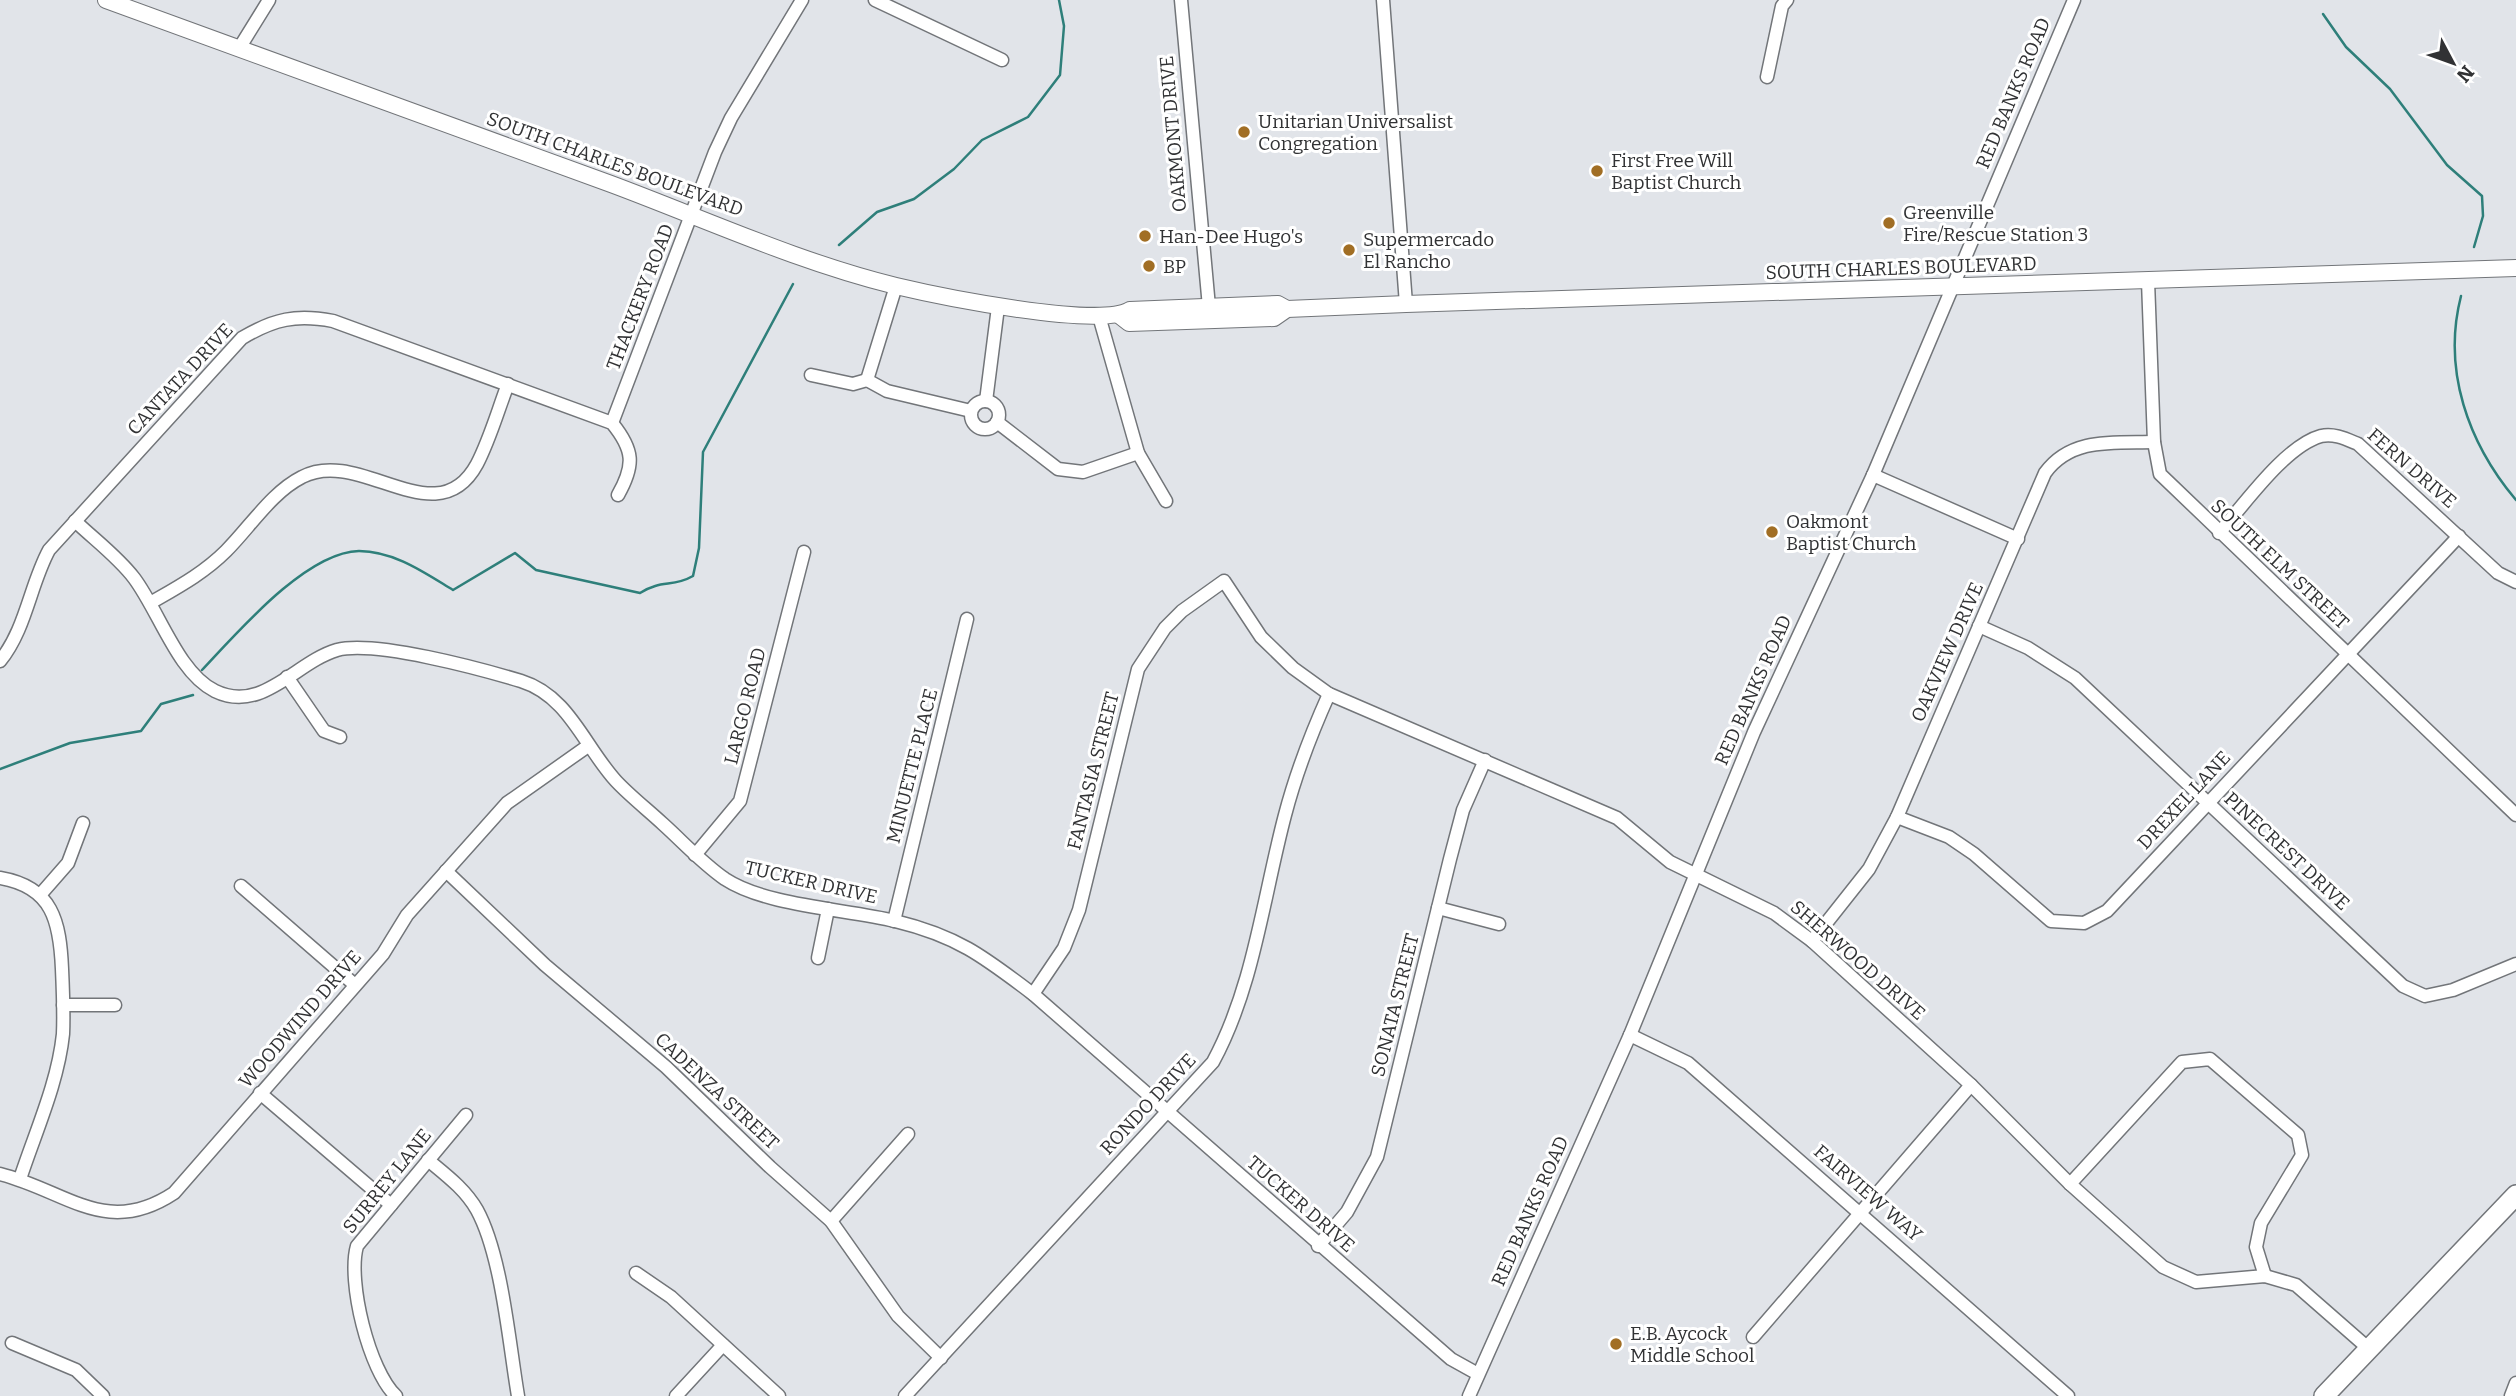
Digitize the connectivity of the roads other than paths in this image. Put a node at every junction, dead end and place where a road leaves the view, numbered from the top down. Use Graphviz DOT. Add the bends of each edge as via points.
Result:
graph roads {
  1 [pos="106,0"];
  2 [pos="269,0"];
  3 [pos="802,0"];
  4 [pos="875,0"];
  5 [pos="1181,0"];
  6 [pos="1383,0"];
  7 [pos="1787,0"];
  8 [pos="2074,0"];
  9 [pos="240,47"];
  10 [pos="1002,60"];
  11 [pos="1767,78"];
  12 [pos="693,214"];
  13 [pos="2516,268"];
  14 [pos="2148,281"];
  15 [pos="895,286"];
  16 [pos="1951,288"];
  17 [pos="1406,304"];
  18 [pos="998,307"];
  19 [pos="1209,307"];
  20 [pos="1279,307"];
  21 [pos="1099,316"];
  22 [pos="1120,316"];
  23 [pos="1136,323"];
  24 [pos="811,375"];
  25 [pos="867,380"];
  26 [pos="508,384"];
  27 [pos="986,401"];
  28 [pos="971,411"];
  29 [pos="997,422"];
  30 [pos="612,423"];
  31 [pos="2154,442"];
  32 [pos="1138,453"];
  33 [pos="1873,475"];
  34 [pos="618,495"];
  35 [pos="1166,500"];
  36 [pos="75,521"];
  37 [pos="2218,533"];
  38 [pos="2459,536"];
  39 [pos="2018,539"];
  40 [pos="804,552"];
  41 [pos="1224,581"];
  42 [pos="2516,582"];
  43 [pos="152,602"];
  44 [pos="967,619"];
  45 [pos="1979,626"];
  46 [pos="2347,654"];
  47 [pos="0,660"];
  48 [pos="287,677"];
  49 [pos="1328,694"];
  50 [pos="340,737"];
  51 [pos="588,746"];
  52 [pos="1485,760"];
  53 [pos="2207,803"];
  54 [pos="2516,815"];
  55 [pos="1897,817"];
  56 [pos="83,823"];
  57 [pos="695,855"];
  58 [pos="446,871"];
  59 [pos="1693,876"];
  60 [pos="0,878"];
  61 [pos="241,886"];
  62 [pos="40,895"];
  63 [pos="1438,908"];
  64 [pos="828,909"];
  65 [pos="894,921"];
  66 [pos="1499,925"];
  67 [pos="1812,941"];
  68 [pos="818,958"];
  69 [pos="2516,964"];
  70 [pos="355,985"];
  71 [pos="1033,994"];
  72 [pos="115,1004"];
  73 [pos="63,1005"];
  74 [pos="1630,1035"];
  75 [pos="1971,1085"];
  76 [pos="260,1093"];
  77 [pos="1166,1112"];
  78 [pos="466,1115"];
  79 [pos="908,1134"];
  80 [pos="428,1160"];
  81 [pos="0,1174"];
  82 [pos="20,1179"];
  83 [pos="2070,1184"];
  84 [pos="2516,1195"];
  85 [pos="391,1205"];
  86 [pos="1861,1212"];
  87 [pos="831,1220"];
  88 [pos="1318,1246"];
  89 [pos="636,1273"];
  90 [pos="2265,1276"];
  91 [pos="1753,1337"];
  92 [pos="12,1343"];
  93 [pos="723,1345"];
  94 [pos="2368,1348"];
  95 [pos="941,1358"];
  96 [pos="1478,1374"];
  97 [pos="2516,1383"];
  98 [pos="103,1396"];
  99 [pos="396,1396"];
  100 [pos="518,1396"];
  101 [pos="676,1396"];
  102 [pos="779,1396"];
  103 [pos="905,1396"];
  104 [pos="1469,1396"];
  105 [pos="2068,1396"];
  106 [pos="2324,1396"];
  107 [pos="2511,1396"];
  1 -- 9 [label="main road, SOUTH CHARLES BOULEVARD"];
  2 -- 9 [label="street"];
  3 -- 12 [label="street, THACKERY ROAD" via="731,118"];
  4 -- 10 [label="street"];
  5 -- 19 [label="street, OAKMONT DRIVE"];
  6 -- 17 [label="street"];
  7 -- 11 [label="street"];
  8 -- 16 [label="street, RED BANKS ROAD"];
  9 -- 12 [label="main road, SOUTH CHARLES BOULEVARD"];
  12 -- 15 [label="main road, SOUTH CHARLES BOULEVARD" via="811,261"];
  12 -- 30 [label="street, THACKERY ROAD"];
  13 -- 14 [label="main road, SOUTH CHARLES BOULEVARD"];
  14 -- 16 [label="main road, SOUTH CHARLES BOULEVARD"];
  14 -- 31 [label="street, SOUTH ELM STREET"];
  15 -- 18 [label="main road, SOUTH CHARLES BOULEVARD"];
  15 -- 25 [label="street"];
  16 -- 17 [label="main road, SOUTH CHARLES BOULEVARD"];
  16 -- 33 [label="street, RED BANKS ROAD"];
  17 -- 20 [label="main road, SOUTH CHARLES BOULEVARD"];
  18 -- 21 [label="main road, SOUTH CHARLES BOULEVARD"];
  18 -- 27 [label="street"];
  19 -- 20 [label="main road, SOUTH CHARLES BOULEVARD"];
  19 -- 22 [label="main road, SOUTH CHARLES BOULEVARD" via="1130,310"];
  19 -- 23 [label="main road" via="1197,314 1145,316"];
  20 -- 23 [label="main road, SOUTH CHARLES BOULEVARD" via="1274,318"];
  21 -- 22 [label="main road, SOUTH CHARLES BOULEVARD"];
  21 -- 32 [label="street"];
  22 -- 23 [label="main road, SOUTH CHARLES BOULEVARD"];
  24 -- 25 [label="street" via="853,384"];
  25 -- 28 [label="street" via="887,391"];
  26 -- 30 [label="street, CANTATA DRIVE"];
  26 -- 36 [label="street, CANTATA DRIVE" via="333,321 307,316 275,320 242,338"];
  26 -- 43 [label="street" via="476,465 465,479 419,494 347,470 333,468 303,476 285,488 215,561"];
  27 -- 28 [label="street"];
  27 -- 29 [label="street" via="997,408"];
  28 -- 29 [label="street" via="977,427 990,428"];
  29 -- 32 [label="street" via="1058,469 1083,472"];
  30 -- 34 [label="street" via="628,448 631,463"];
  31 -- 37 [label="street, SOUTH ELM STREET" via="2156,463 2166,483"];
  31 -- 39 [label="street, OAKVIEW DRIVE" via="2098,443 2068,450 2045,472"];
  32 -- 35 [label="street"];
  33 -- 39 [label="street"];
  33 -- 59 [label="street, RED BANKS ROAD"];
  36 -- 43 [label="street, TUCKER DRIVE" via="122,565"];
  36 -- 47 [label="street, CANTATA DRIVE" via="49,550 14,639"];
  37 -- 38 [label="street, FERN DRIVE" via="2287,457 2322,436 2340,436 2358,444"];
  37 -- 46 [label="street, SOUTH ELM STREET"];
  38 -- 42 [label="street, FERN DRIVE" via="2498,573"];
  38 -- 46 [label="street, DREXEL LANE"];
  39 -- 45 [label="street, OAKVIEW DRIVE"];
  40 -- 57 [label="street, LARGO ROAD" via="740,801"];
  41 -- 49 [label="street, SHERWOOD DRIVE" via="1261,637"];
  41 -- 71 [label="street, FANTASIA STREET" via="1182,611 1138,669 1079,910 1064,948"];
  43 -- 48 [label="street, TUCKER DRIVE" via="184,662 211,689 244,697 269,690"];
  44 -- 65 [label="street, MINUETTE PLACE"];
  45 -- 53 [label="street, PINECREST DRIVE" via="2028,648 2075,678"];
  45 -- 55 [label="street, OAKVIEW DRIVE"];
  46 -- 53 [label="street, DREXEL LANE"];
  46 -- 54 [label="street, SOUTH ELM STREET"];
  48 -- 50 [label="street" via="324,731"];
  48 -- 51 [label="street, TUCKER DRIVE" via="337,650 390,650 523,682 542,691 562,707"];
  49 -- 52 [label="street, SHERWOOD DRIVE"];
  49 -- 77 [label="street, RONDO DRIVE" via="1294,782 1243,993 1230,1029 1213,1062"];
  51 -- 57 [label="street, TUCKER DRIVE" via="614,779"];
  51 -- 58 [label="street, WOODWIND DRIVE" via="507,803"];
  52 -- 59 [label="street, SHERWOOD DRIVE" via="1617,818"];
  52 -- 63 [label="street, SONATA STREET" via="1464,810"];
  53 -- 55 [label="street, DREXEL LANE" via="2107,911 2084,923 2051,921 1949,837"];
  53 -- 69 [label="street, PINECREST DRIVE" via="2403,986 2425,996 2453,990"];
  55 -- 67 [label="street, OAKVIEW DRIVE" via="1869,869"];
  56 -- 62 [label="street" via="68,863"];
  57 -- 64 [label="street, TUCKER DRIVE" via="731,883"];
  58 -- 70 [label="street, WOODWIND DRIVE"];
  58 -- 87 [label="street, CADENZA STREET"];
  59 -- 67 [label="street, SHERWOOD DRIVE" via="1774,913"];
  59 -- 74 [label="street, RED BANKS ROAD"];
  60 -- 62 [label="street" via="14,880"];
  61 -- 70 [label="street"];
  62 -- 73 [label="street" via="61,934"];
  63 -- 66 [label="street"];
  63 -- 88 [label="street, SONATA STREET" via="1377,1157 1347,1212"];
  64 -- 65 [label="street, TUCKER DRIVE"];
  64 -- 68 [label="street"];
  65 -- 71 [label="street, TUCKER DRIVE" via="974,949"];
  67 -- 75 [label="street, SHERWOOD DRIVE"];
  70 -- 76 [label="street, WOODWIND DRIVE"];
  71 -- 77 [label="street, TUCKER DRIVE"];
  72 -- 73 [label="street"];
  73 -- 82 [label="street" via="57,1066"];
  74 -- 86 [label="street, FAIRVIEW WAY" via="1688,1063"];
  74 -- 96 [label="street, RED BANKS ROAD"];
  75 -- 83 [label="street, SHERWOOD DRIVE"];
  75 -- 86 [label="street"];
  76 -- 82 [label="street, WOODWIND DRIVE" via="174,1193 137,1212 98,1211"];
  76 -- 85 [label="street"];
  77 -- 88 [label="street, TUCKER DRIVE"];
  77 -- 95 [label="street, RONDO DRIVE"];
  78 -- 80 [label="street, SURREY LANE"];
  79 -- 87 [label="street"];
  80 -- 85 [label="street, SURREY LANE"];
  80 -- 100 [label="street" via="463,1191 487,1237"];
  81 -- 82 [label="street, WOODWIND DRIVE"];
  83 -- 90 [label="street, SHERWOOD DRIVE" via="2163,1267 2196,1282"];
  83 -- 90 [label="street" via="2182,1062 2210,1059 2298,1135 2302,1155 2261,1223 2256,1247"];
  84 -- 94 [label="highway"];
  85 -- 99 [label="street, SURREY LANE" via="357,1246 354,1277 366,1334 381,1374"];
  86 -- 91 [label="street"];
  86 -- 105 [label="street, FAIRVIEW WAY"];
  87 -- 95 [label="street, CADENZA STREET" via="898,1316"];
  88 -- 96 [label="street, TUCKER DRIVE" via="1451,1359"];
  89 -- 93 [label="street" via="671,1297"];
  90 -- 94 [label="street, SHERWOOD DRIVE" via="2296,1285"];
  92 -- 98 [label="street" via="76,1370"];
  93 -- 101 [label="street"];
  93 -- 102 [label="street"];
  94 -- 106 [label="highway"];
  95 -- 103 [label="street, RONDO DRIVE"];
  96 -- 104 [label="street, RED BANKS ROAD"];
  97 -- 107 [label="street"];
}
